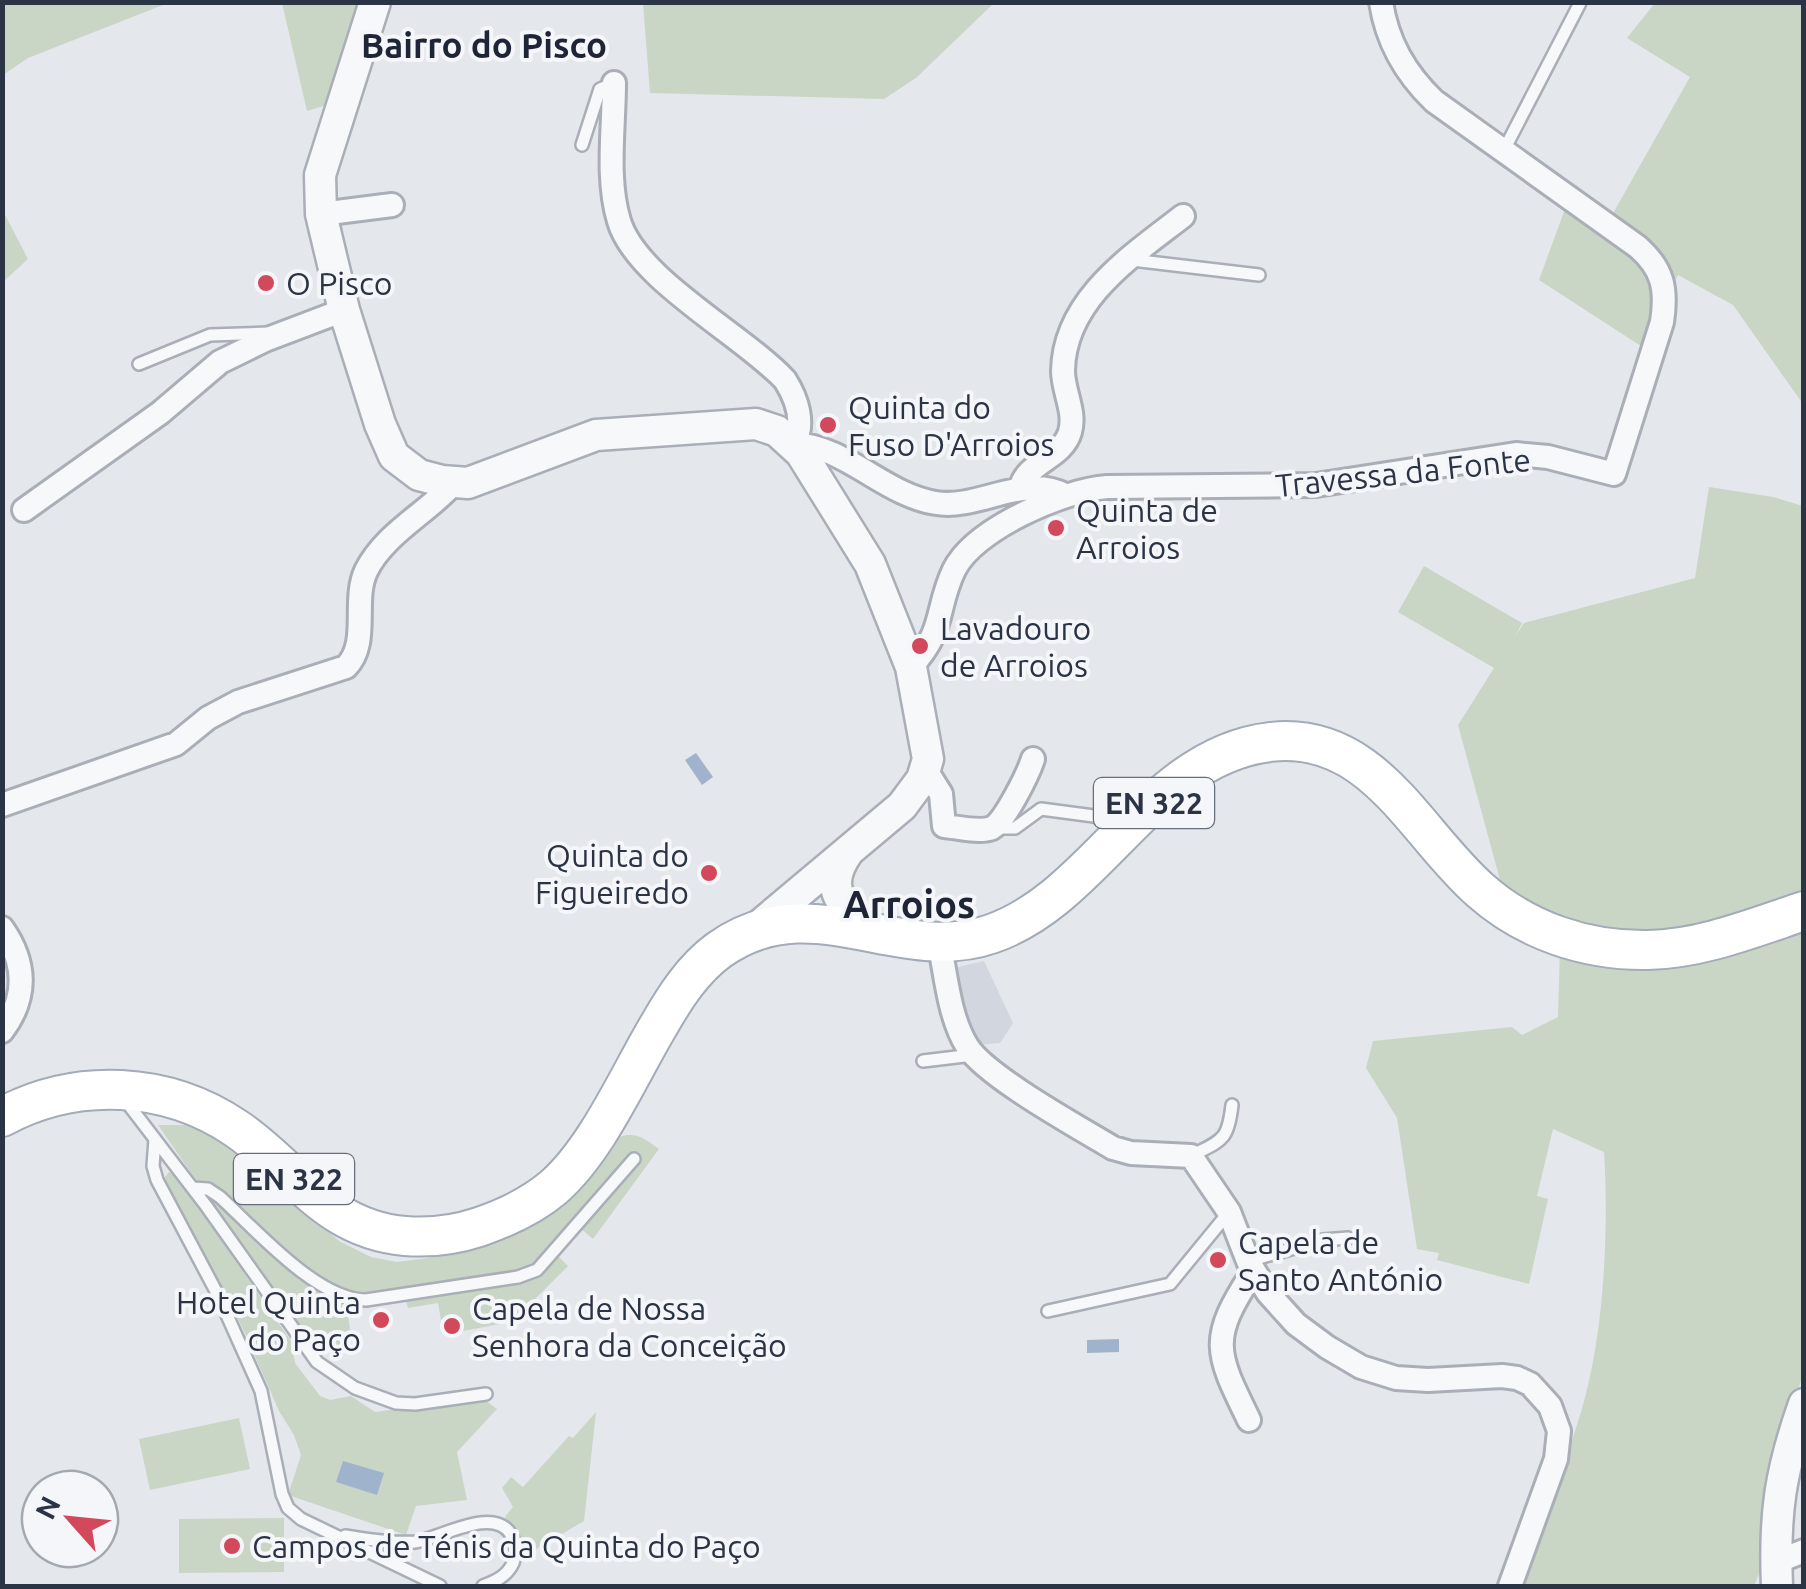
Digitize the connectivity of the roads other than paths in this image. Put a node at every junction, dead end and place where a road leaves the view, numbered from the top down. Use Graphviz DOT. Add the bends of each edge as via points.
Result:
graph roads {
  1 [pos="375,2"];
  2 [pos="1381,2"];
  3 [pos="1580,2"];
  4 [pos="614,83"];
  5 [pos="582,146"];
  6 [pos="1504,150"];
  7 [pos="392,205"];
  8 [pos="322,214"];
  9 [pos="1184,216"];
  10 [pos="1127,260"];
  11 [pos="1259,275"];
  12 [pos="344,310"];
  13 [pos="281,333"];
  14 [pos="139,364"];
  15 [pos="794,444"];
  16 [pos="454,483"];
  17 [pos="1020,489"];
  18 [pos="1065,495"];
  19 [pos="24,510"];
  20 [pos="911,667"];
  21 [pos="1034,760"];
  22 [pos="926,770"];
  23 [pos="2,805"];
  24 [pos="1134,821"];
  25 [pos="992,828"];
  26 [pos="838,862"];
  27 [pos="1804,912"];
  28 [pos="812,922"];
  29 [pos="2,928"];
  30 [pos="876,932"];
  31 [pos="750,934"];
  32 [pos="939,942"];
  33 [pos="2,1031"];
  34 [pos="974,1055"];
  35 [pos="923,1061"];
  36 [pos="117,1089"];
  37 [pos="1232,1105"];
  38 [pos="2,1117"];
  39 [pos="155,1139"];
  40 [pos="1191,1156"];
  41 [pos="634,1159"];
  42 [pos="193,1188"];
  43 [pos="1229,1212"];
  44 [pos="1348,1238"];
  45 [pos="1250,1267"];
  46 [pos="1048,1311"];
  47 [pos="486,1394"];
  48 [pos="1804,1404"];
  49 [pos="1249,1420"];
  50 [pos="336,1535"];
  51 [pos="1783,1562"];
  52 [pos="440,1586"];
  53 [pos="483,1586"];
  54 [pos="1510,1586"];
  1 -- 8 [label="street" via="330,134 320,175"];
  2 -- 6 [label="street, Travessa da Fonte" via="1391,42 1412,78"];
  3 -- 6 [label="lane"];
  4 -- 5 [label="lane" via="600,89"];
  4 -- 15 [label="street" via="614,200 622,231 660,275 784,380 800,421"];
  6 -- 18 [label="street, Travessa da Fonte" via="1659,268 1662,322 1614,474 1516,454 1316,485 1107,487"];
  7 -- 8 [label="street"];
  8 -- 12 [label="street"];
  9 -- 10 [label="street"];
  10 -- 11 [label="lane"];
  10 -- 17 [label="street" via="1092,296 1066,352 1068,438 1029,470"];
  12 -- 13 [label="street"];
  12 -- 16 [label="street" via="394,456 419,475"];
  13 -- 14 [label="lane" via="210,336"];
  13 -- 19 [label="street" via="208,371"];
  15 -- 16 [label="street" via="767,427 746,424 608,433 480,480"];
  15 -- 17 [label="street" via="817,446 933,502"];
  15 -- 20 [label="street" via="870,564"];
  16 -- 23 [label="street" via="372,561 360,594 356,652 346,668 238,702 176,744"];
  17 -- 18 [label="street"];
  18 -- 20 [label="street, Travessa da Fonte" via="964,555 936,635"];
  20 -- 22 [label="street"];
  21 -- 25 [label="street"];
  22 -- 25 [label="street" via="941,794 944,826"];
  22 -- 26 [label="street" via="910,798"];
  24 -- 25 [label="lane" via="1045,809 1015,828"];
  24 -- 27 [label="main road, EN 322" via="1184,778 1225,755 1270,742 1306,743 1368,770 1478,889 1549,934 1613,948 1663,949"];
  24 -- 32 [label="main road, EN 322" via="1023,918 980,937"];
  26 -- 28 [label="street"];
  26 -- 30 [label="street" via="839,898"];
  26 -- 31 [label="street"];
  28 -- 30 [label="main road, EN 322"];
  28 -- 31 [label="main road, EN 322"];
  29 -- 33 [label="street" via="22,980"];
  30 -- 32 [label="main road, EN 322"];
  31 -- 36 [label="main road, EN 322" via="716,953 686,984 564,1177 521,1209 471,1229 419,1237 359,1226 329,1210 226,1122 165,1096"];
  32 -- 34 [label="street" via="959,1028"];
  34 -- 35 [label="lane"];
  34 -- 40 [label="street" via="1113,1148"];
  36 -- 38 [label="main road, EN 322" via="56,1095"];
  36 -- 39 [label="lane"];
  37 -- 40 [label="lane" via="1224,1138"];
  39 -- 42 [label="lane"];
  39 -- 50 [label="lane" via="154,1175 261,1391 284,1501 294,1514"];
  40 -- 43 [label="street"];
  41 -- 42 [label="lane" via="537,1270 366,1300 308,1275 220,1197"];
  42 -- 47 [label="lane" via="326,1370 396,1404"];
  43 -- 45 [label="street"];
  43 -- 46 [label="lane" via="1170,1284"];
  44 -- 45 [label="lane" via="1323,1240"];
  45 -- 49 [label="street" via="1220,1352"];
  45 -- 54 [label="street" via="1296,1324 1361,1367 1413,1380 1502,1376 1541,1394 1556,1418 1559,1444"];
  48 -- 51 [label="street" via="1781,1477"];
  50 -- 52 [label="lane"];
  50 -- 53 [label="lane" via="412,1542 498,1523 512,1537 514,1560 504,1575"];
}
